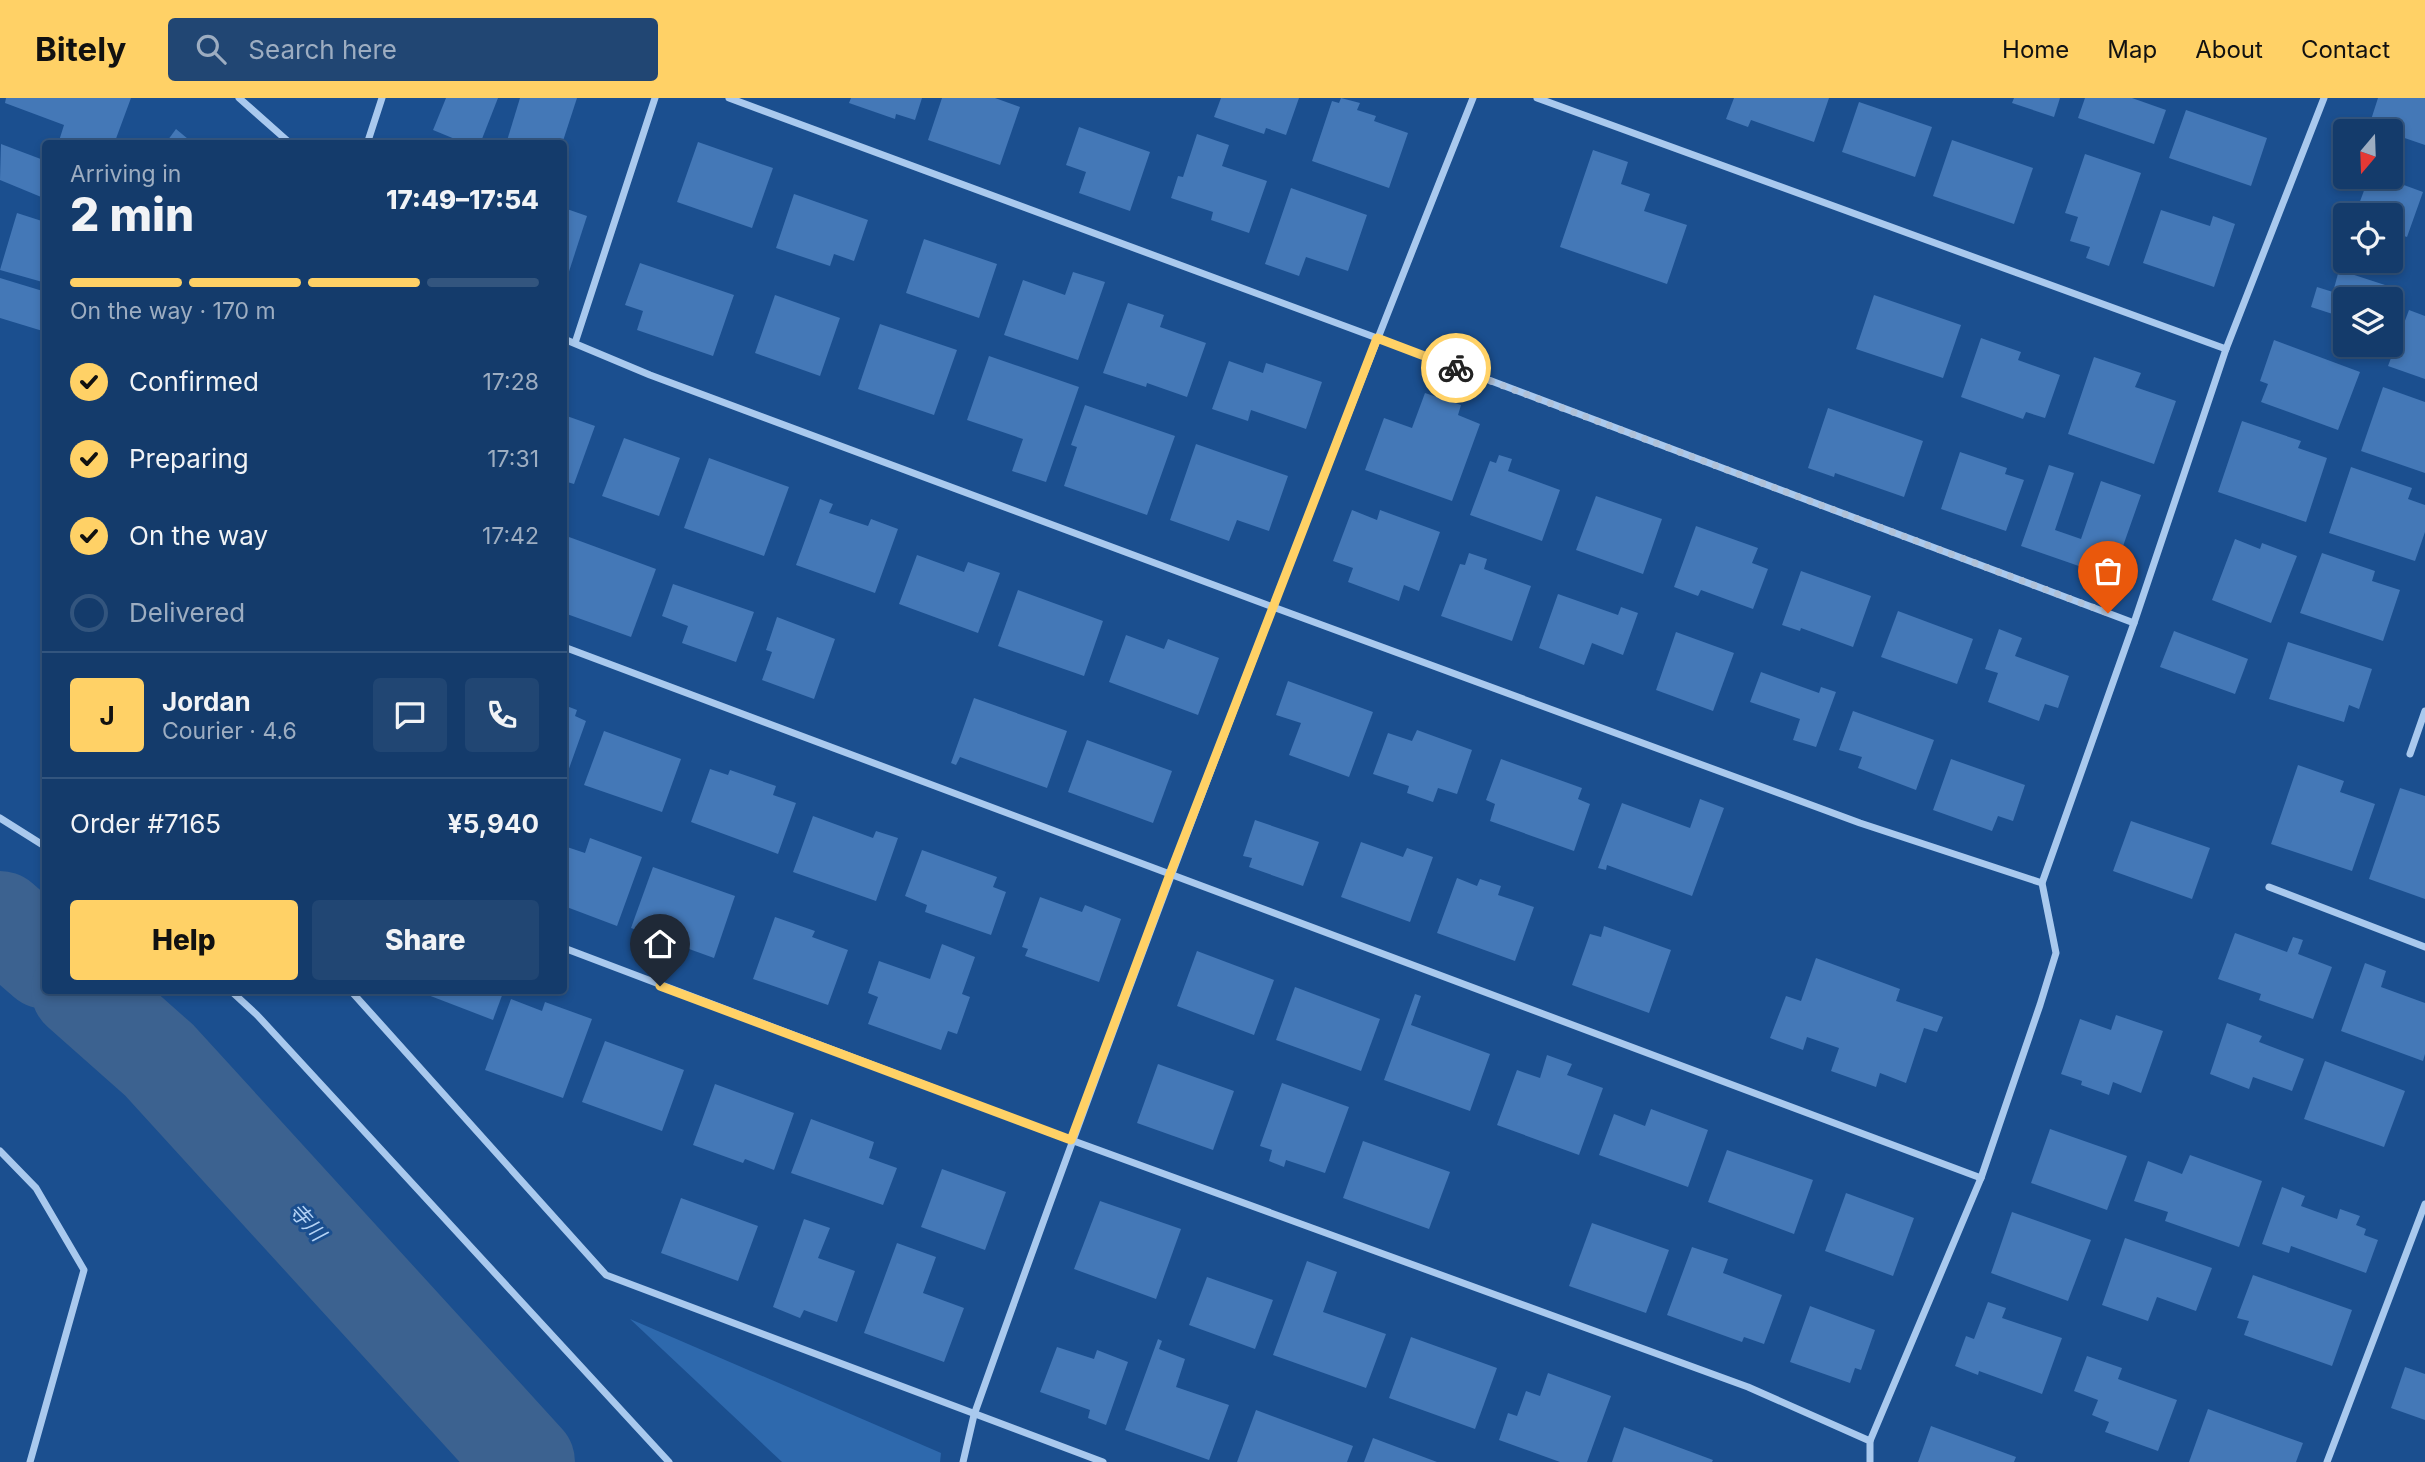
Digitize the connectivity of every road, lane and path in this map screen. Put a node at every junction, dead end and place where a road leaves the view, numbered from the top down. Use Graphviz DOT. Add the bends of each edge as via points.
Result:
graph roads {
  1 [pos="239,98"];
  2 [pos="382,98"];
  3 [pos="655,98"];
  4 [pos="729,98"];
  5 [pos="1473,98"];
  6 [pos="1537,98"];
  7 [pos="2324,98"];
  8 [pos="286,140"];
  9 [pos="368,140"];
  10 [pos="1377,338"];
  11 [pos="567,340"];
  12 [pos="575,343"];
  13 [pos="2226,349"];
  14 [pos="1273,607"];
  15 [pos="2134,623"];
  16 [pos="567,648"];
  17 [pos="2425,711"];
  18 [pos="2410,754"];
  19 [pos="0,818"];
  20 [pos="42,844"];
  21 [pos="1170,874"];
  22 [pos="2042,883"];
  23 [pos="2269,887"];
  24 [pos="2425,947"];
  25 [pos="567,949"];
  26 [pos="234,994"];
  27 [pos="354,994"];
  28 [pos="1071,1140"];
  29 [pos="0,1151"];
  30 [pos="1981,1178"];
  31 [pos="2425,1204"];
  32 [pos="974,1415"];
  33 [pos="1870,1441"];
  34 [pos="30,1462"];
  35 [pos="669,1462"];
  36 [pos="963,1462"];
  37 [pos="1104,1462"];
  38 [pos="1870,1462"];
  39 [pos="2327,1462"];
  1 -- 8 [label="street"];
  2 -- 9 [label="street"];
  3 -- 12 [label="street"];
  4 -- 10 [label="street"];
  5 -- 10 [label="street"];
  6 -- 13 [label="street"];
  7 -- 13 [label="street"];
  10 -- 14 [label="street"];
  10 -- 15 [label="street"];
  11 -- 12 [label="street"];
  12 -- 14 [label="street"];
  13 -- 15 [label="street"];
  14 -- 21 [label="street"];
  14 -- 22 [label="street" via="1860,823"];
  15 -- 22 [label="street"];
  16 -- 21 [label="street"];
  17 -- 18 [label="street"];
  19 -- 20 [label="street"];
  21 -- 28 [label="street"];
  21 -- 30 [label="street"];
  22 -- 30 [label="street" via="2056,953"];
  23 -- 24 [label="street"];
  25 -- 28 [label="street"];
  26 -- 35 [label="street"];
  27 -- 32 [label="street" via="606,1275"];
  28 -- 32 [label="street"];
  28 -- 33 [label="street" via="1748,1387"];
  29 -- 34 [label="street" via="36,1188 84,1270"];
  30 -- 33 [label="street"];
  31 -- 39 [label="street"];
  32 -- 36 [label="street"];
  32 -- 37 [label="street"];
  33 -- 38 [label="street"];
}
